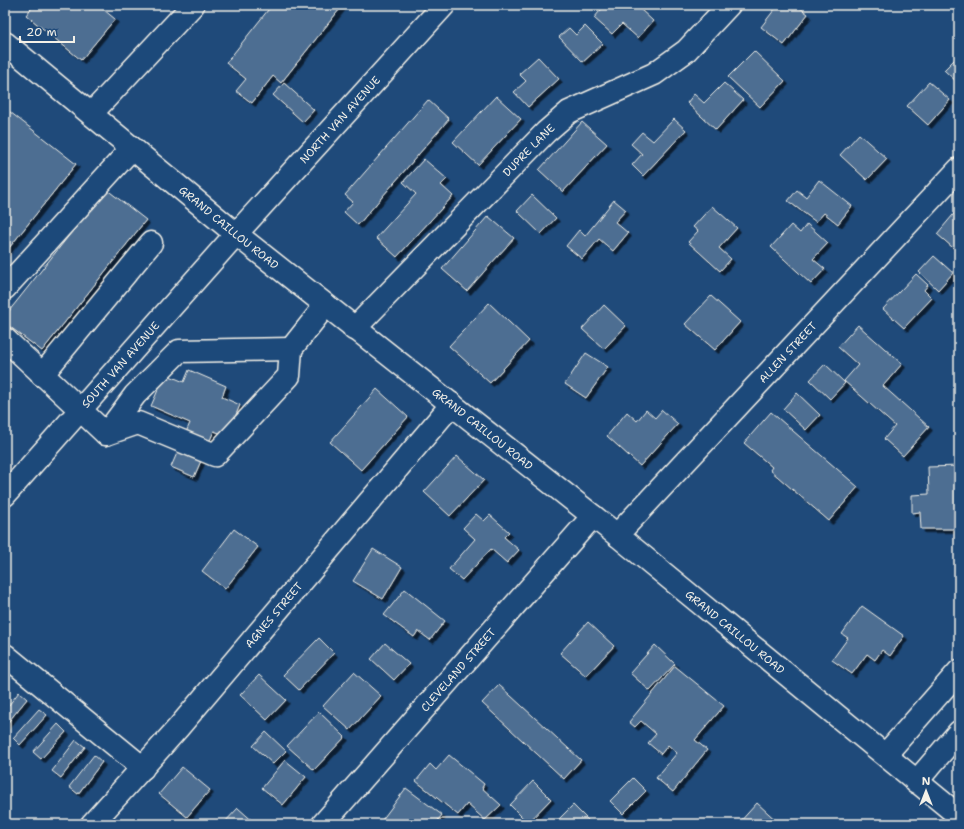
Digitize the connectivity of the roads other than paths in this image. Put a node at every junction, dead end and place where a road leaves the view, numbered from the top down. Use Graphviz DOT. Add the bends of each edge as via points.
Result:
graph roads {
  1 [pos="193,5"];
  2 [pos="444,5"];
  3 [pos="729,5"];
  4 [pos="5,43"];
  5 [pos="91,114"];
  6 [pos="132,148"];
  7 [pos="959,170"];
  8 [pos="236,234"];
  9 [pos="151,243"];
  10 [pos="5,288"];
  11 [pos="325,306"];
  12 [pos="354,329"];
  13 [pos="5,339"];
  14 [pos="290,349"];
  15 [pos="42,375"];
  16 [pos="452,404"];
  17 [pos="79,410"];
  18 [pos="106,434"];
  19 [pos="5,495"];
  20 [pos="593,516"];
  21 [pos="617,535"];
  22 [pos="5,655"];
  23 [pos="959,671"];
  24 [pos="959,732"];
  25 [pos="886,754"];
  26 [pos="143,768"];
  27 [pos="916,782"];
  28 [pos="959,816"];
  29 [pos="959,821"];
  30 [pos="92,824"];
  31 [pos="323,824"];
  32 [pos="956,824"];
  1 -- 5 [label="street"];
  2 -- 8 [label="street, NORTH VAN AVENUE"];
  3 -- 12 [label="street, DUPRE LANE" via="686,52 654,74 569,112 546,132"];
  4 -- 5 [label="street, GRAND CAILLOU ROAD"];
  5 -- 6 [label="street, GRAND CAILLOU ROAD"];
  6 -- 8 [label="street, GRAND CAILLOU ROAD"];
  6 -- 10 [label="street"];
  7 -- 21 [label="street, ALLEN STREET"];
  8 -- 11 [label="street, GRAND CAILLOU ROAD"];
  8 -- 17 [label="street, SOUTH VAN AVENUE"];
  9 -- 15 [label="street"];
  11 -- 12 [label="street, GRAND CAILLOU ROAD"];
  11 -- 14 [label="street"];
  12 -- 16 [label="street, GRAND CAILLOU ROAD"];
  13 -- 15 [label="street"];
  14 -- 18 [label="street" via="179,351 135,395"];
  14 -- 18 [label="street" via="289,376 215,455 138,423"];
  15 -- 17 [label="street"];
  16 -- 20 [label="street, GRAND CAILLOU ROAD"];
  16 -- 26 [label="street, AGNES STREET"];
  17 -- 18 [label="street"];
  17 -- 19 [label="street, SOUTH VAN AVENUE"];
  20 -- 21 [label="street, GRAND CAILLOU ROAD"];
  20 -- 31 [label="street, CLEVELAND STREET"];
  21 -- 25 [label="street, GRAND CAILLOU ROAD"];
  22 -- 26 [label="street"];
  23 -- 25 [label="street"];
  24 -- 27 [label="street"];
  25 -- 27 [label="street, GRAND CAILLOU ROAD"];
  26 -- 30 [label="street, AGNES STREET"];
  27 -- 28 [label="street, GRAND CAILLOU ROAD"];
  29 -- 32 [label="street"];
}
